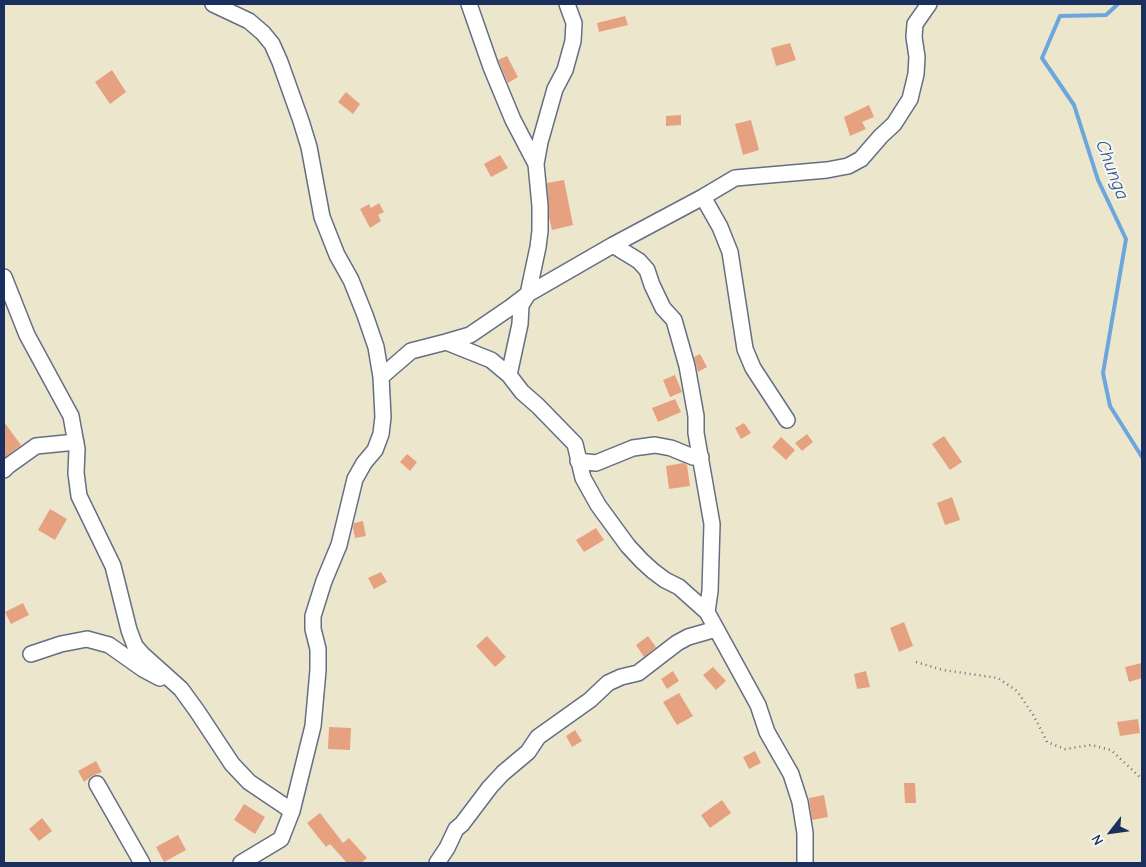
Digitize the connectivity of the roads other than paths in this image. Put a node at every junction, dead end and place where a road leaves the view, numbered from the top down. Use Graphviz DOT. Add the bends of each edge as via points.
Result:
graph roads {
  1 [pos="213,4"];
  2 [pos="469,4"];
  3 [pos="568,4"];
  4 [pos="930,4"];
  5 [pos="536,164"];
  6 [pos="703,197"];
  7 [pos="613,246"];
  8 [pos="4,277"];
  9 [pos="528,294"];
  10 [pos="446,342"];
  11 [pos="509,375"];
  12 [pos="381,377"];
  13 [pos="788,420"];
  14 [pos="76,442"];
  15 [pos="701,457"];
  16 [pos="578,461"];
  17 [pos="4,470"];
  18 [pos="707,612"];
  19 [pos="716,629"];
  20 [pos="31,654"];
  21 [pos="182,689"];
  22 [pos="97,784"];
  23 [pos="292,811"];
  24 [pos="142,863"];
  25 [pos="241,863"];
  26 [pos="437,863"];
  27 [pos="805,863"];
  1 -- 12 [label="street" via="249,21 272,44 309,147 322,217 365,315 376,346"];
  2 -- 5 [label="street" via="513,120"];
  3 -- 5 [label="street" via="574,23 573,42 565,70 555,89"];
  4 -- 6 [label="street" via="915,24 916,74 910,99 894,124 861,160 826,170 735,178"];
  5 -- 9 [label="street" via="540,231"];
  6 -- 7 [label="street"];
  6 -- 13 [label="street" via="730,252 745,349 753,368"];
  7 -- 9 [label="street"];
  7 -- 15 [label="street" via="639,261 647,270 663,308 674,320 694,400"];
  8 -- 14 [label="street" via="27,335 72,416"];
  9 -- 10 [label="street" via="470,335"];
  9 -- 11 [label="street" via="521,305"];
  10 -- 11 [label="street" via="491,360"];
  10 -- 12 [label="street" via="411,351"];
  11 -- 16 [label="street" via="575,444"];
  12 -- 23 [label="street" via="381,434 375,450 355,479 339,545 314,616 318,670 313,726"];
  14 -- 17 [label="street" via="36,446"];
  14 -- 21 [label="street" via="79,496 113,566 135,646"];
  15 -- 16 [label="street" via="655,445 633,448 596,464"];
  15 -- 18 [label="street" via="712,524"];
  16 -- 18 [label="street" via="598,505 628,546 653,571 679,587"];
  18 -- 19 [label="street"];
  19 -- 26 [label="street" via="677,643 638,673 621,676 608,683 538,737 528,752 490,786 456,829"];
  19 -- 27 [label="street" via="791,774 805,833"];
  20 -- 21 [label="street" via="87,639 109,645 143,669"];
  21 -- 23 [label="street" via="232,764 249,782"];
  22 -- 24 [label="street"];
  23 -- 25 [label="street" via="281,839"];
}
